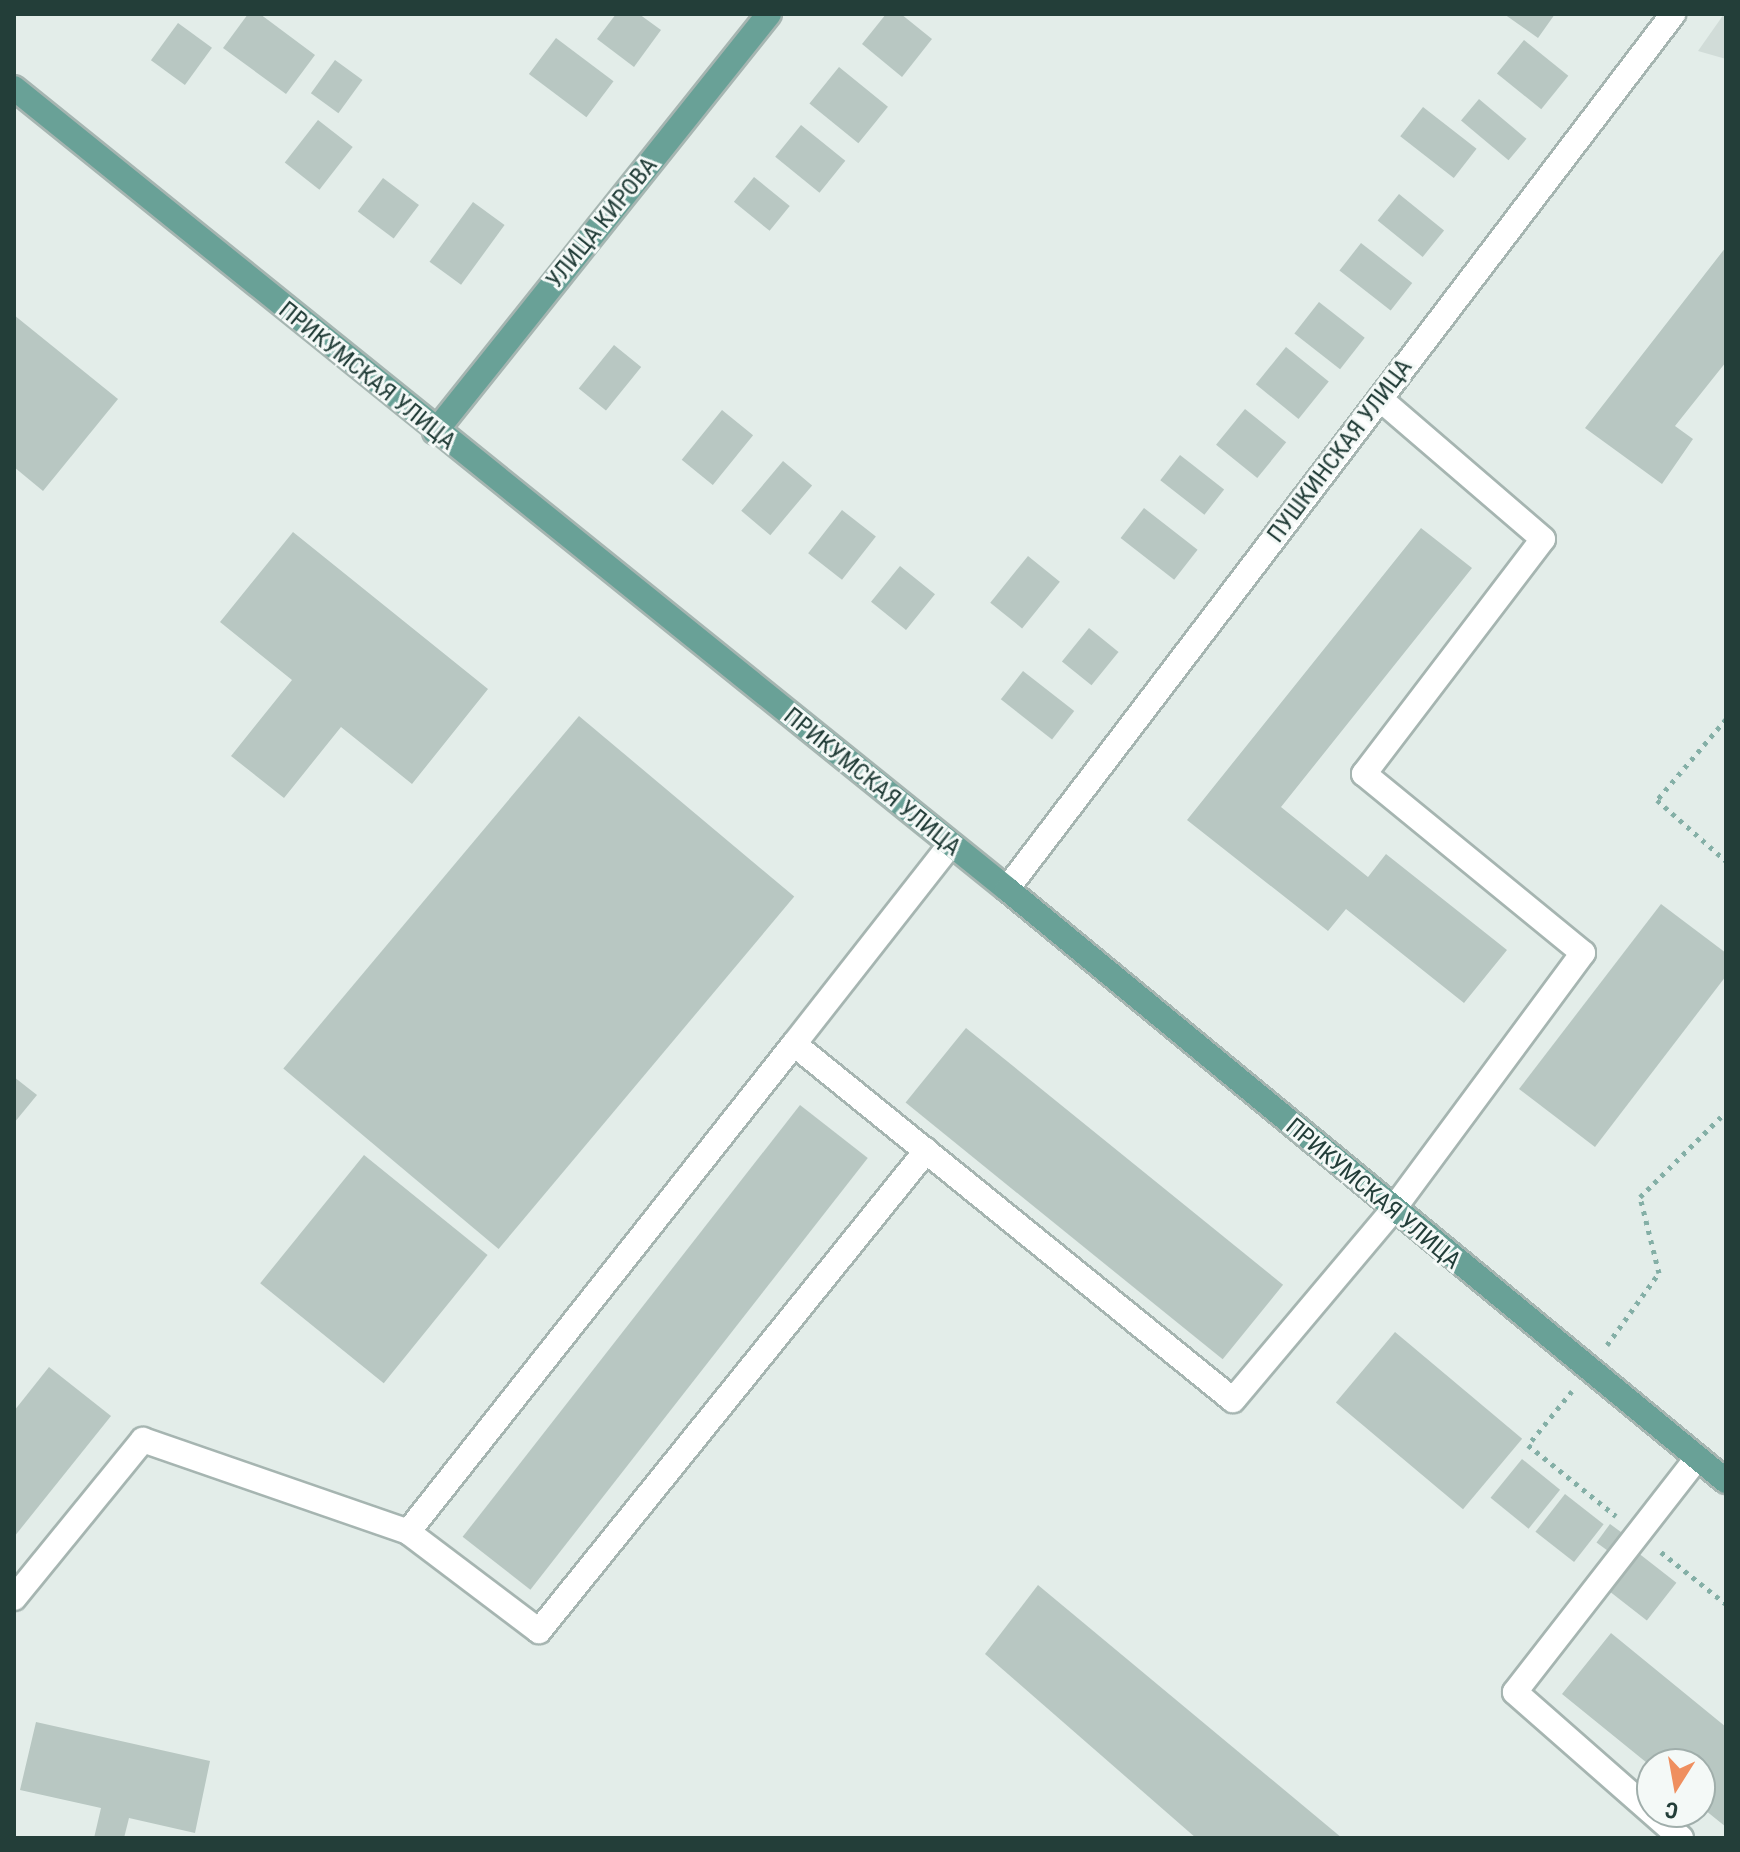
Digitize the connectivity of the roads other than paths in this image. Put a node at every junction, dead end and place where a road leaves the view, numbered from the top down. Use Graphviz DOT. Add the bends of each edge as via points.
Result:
graph roads {
  1 [pos="769,14"];
  2 [pos="1673,14"];
  3 [pos="14,88"];
  4 [pos="1380,399"];
  5 [pos="435,432"];
  6 [pos="950,845"];
  7 [pos="1007,889"];
  8 [pos="794,1044"];
  9 [pos="926,1151"];
  10 [pos="1392,1211"];
  11 [pos="1697,1458"];
  12 [pos="1726,1481"];
  13 [pos="408,1532"];
  14 [pos="14,1598"];
  15 [pos="1681,1838"];
  1 -- 5 [label="main road, УЛИЦА КИРОВА"];
  2 -- 4 [label="street, ПУШКИНСКАЯ УЛИЦА"];
  3 -- 5 [label="main road, ПРИКУМСКАЯ УЛИЦА"];
  4 -- 7 [label="street, ПУШКИНСКАЯ УЛИЦА"];
  4 -- 10 [label="street" via="1543,539 1364,774 1583,953"];
  5 -- 6 [label="main road, ПРИКУМСКАЯ УЛИЦА"];
  6 -- 7 [label="main road, ПРИКУМСКАЯ УЛИЦА"];
  6 -- 8 [label="street"];
  7 -- 10 [label="main road, ПРИКУМСКАЯ УЛИЦА"];
  8 -- 9 [label="street"];
  8 -- 13 [label="street"];
  9 -- 10 [label="street" via="1233,1400"];
  9 -- 13 [label="street" via="539,1631"];
  10 -- 11 [label="main road, ПРИКУМСКАЯ УЛИЦА"];
  11 -- 12 [label="main road, ПРИКУМСКАЯ УЛИЦА"];
  11 -- 15 [label="street" via="1515,1692"];
  13 -- 14 [label="street" via="143,1440"];
}
